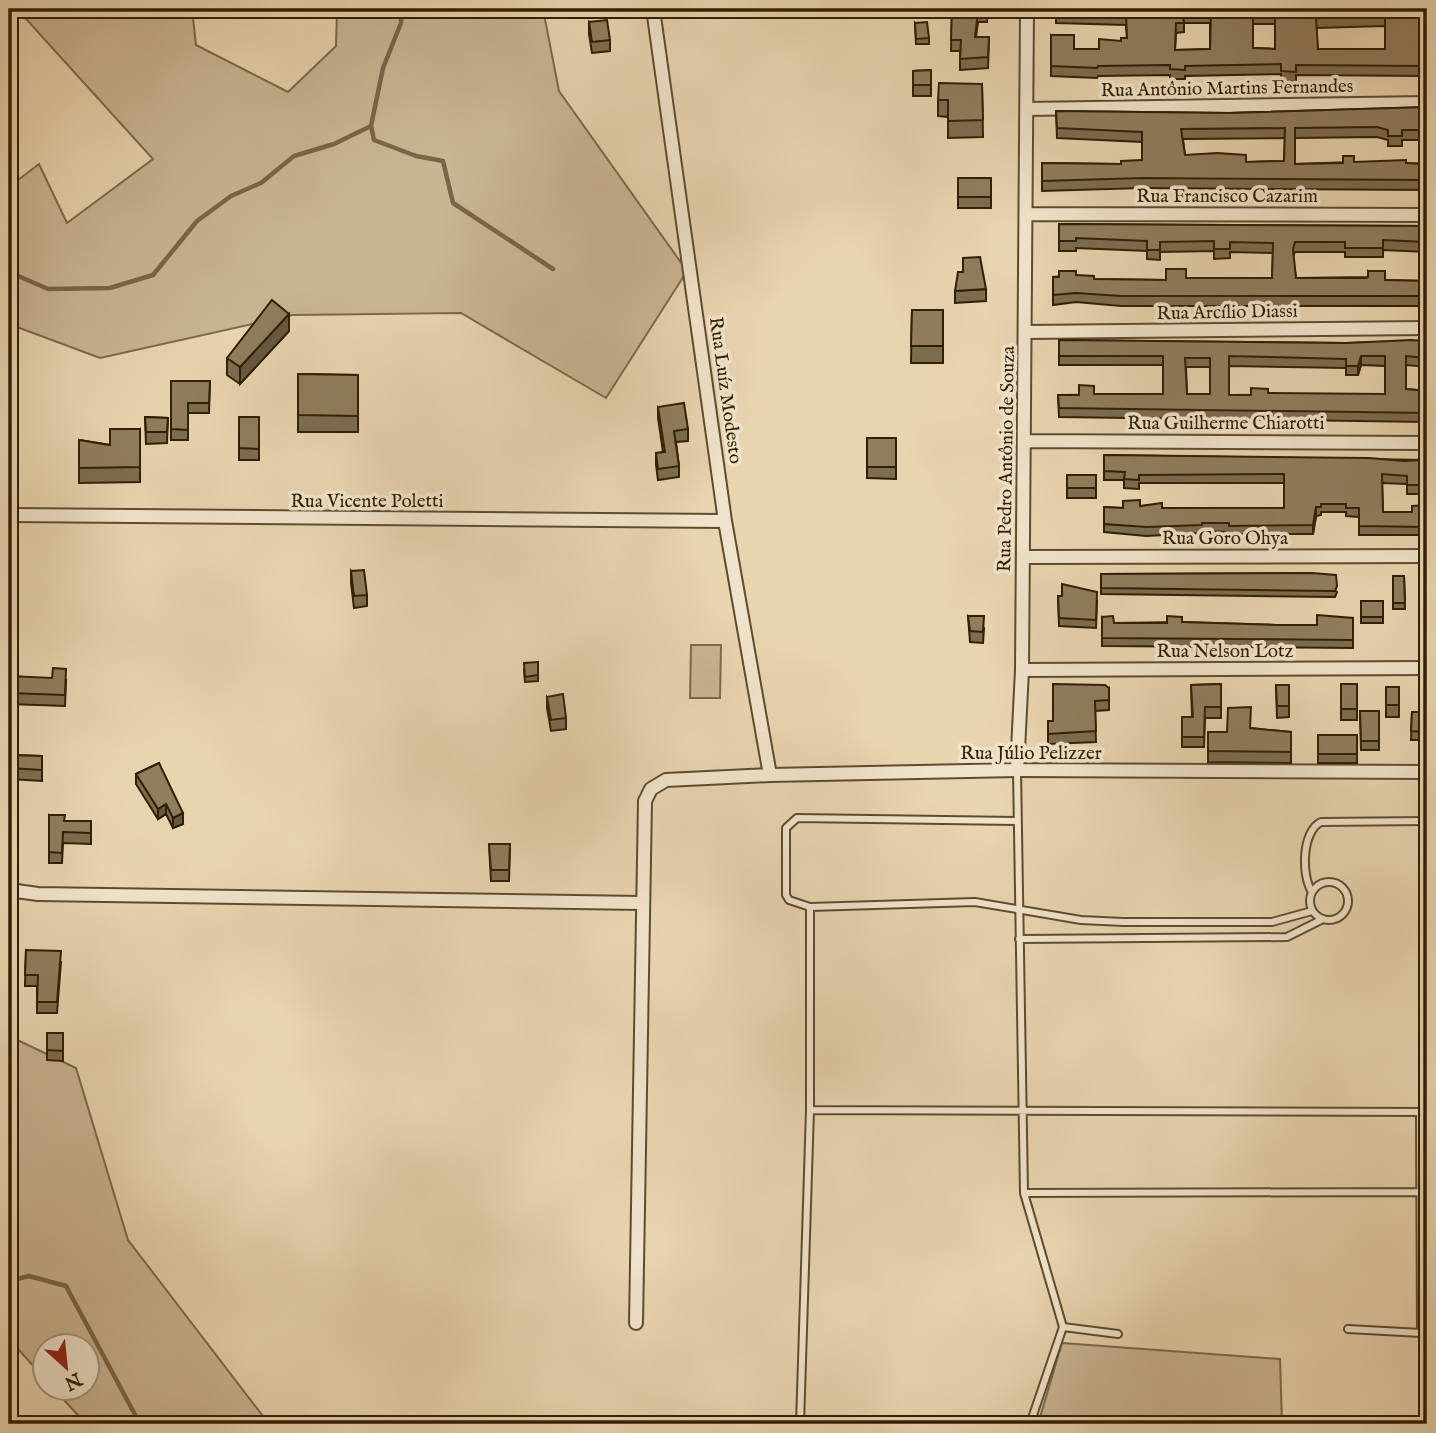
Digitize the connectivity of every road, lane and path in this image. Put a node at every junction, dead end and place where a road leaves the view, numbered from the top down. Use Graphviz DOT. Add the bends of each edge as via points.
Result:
graph roads {
  1 [pos="653,9"];
  2 [pos="1027,9"];
  3 [pos="1427,103"];
  4 [pos="1027,109"];
  5 [pos="1027,214"];
  6 [pos="1427,215"];
  7 [pos="1427,328"];
  8 [pos="1027,332"];
  9 [pos="1024,440"];
  10 [pos="1427,443"];
  11 [pos="9,515"];
  12 [pos="725,521"];
  13 [pos="1427,556"];
  14 [pos="1023,557"];
  15 [pos="1427,668"];
  16 [pos="1022,670"];
  17 [pos="1017,771"];
  18 [pos="1427,772"];
  19 [pos="770,775"];
  20 [pos="1017,821"];
  21 [pos="1427,821"];
  22 [pos="9,890"];
  23 [pos="1312,892"];
  24 [pos="641,903"];
  25 [pos="810,907"];
  26 [pos="1018,910"];
  27 [pos="1312,911"];
  28 [pos="1323,919"];
  29 [pos="1019,939"];
  30 [pos="1021,1109"];
  31 [pos="810,1110"];
  32 [pos="1424,1112"];
  33 [pos="1420,1192"];
  34 [pos="1024,1193"];
  35 [pos="636,1324"];
  36 [pos="1063,1327"];
  37 [pos="1349,1329"];
  38 [pos="1118,1334"];
  39 [pos="800,1424"];
  40 [pos="1030,1424"];
  1 -- 12 [label="street, Rua Luíz Modesto"];
  2 -- 4 [label="street, Rua Pedro Antônio de Souza"];
  3 -- 4 [label="street, Rua Antônio Martins Fernandes"];
  4 -- 5 [label="street, Rua Pedro Antônio de Souza"];
  5 -- 6 [label="street, Rua Francisco Cazarim"];
  5 -- 8 [label="street, Rua Pedro Antônio de Souza"];
  7 -- 8 [label="street, Rua Arcílio Diassi"];
  8 -- 9 [label="street, Rua Pedro Antônio de Souza"];
  9 -- 10 [label="street, Rua Guilherme Chiarotti"];
  9 -- 14 [label="street, Rua Pedro Antônio de Souza"];
  11 -- 12 [label="street, Rua Vicente Poletti"];
  12 -- 19 [label="street, Rua Luíz Modesto"];
  13 -- 14 [label="street, Rua Goro Ohya"];
  14 -- 16 [label="street, Rua Pedro Antônio de Souza"];
  15 -- 16 [label="street, Rua Nelson Lotz"];
  16 -- 17 [label="street, Rua Pedro Antônio de Souza"];
  17 -- 18 [label="street, Rua Júlio Pelizzer"];
  17 -- 19 [label="street, Rua Júlio Pelizzer"];
  17 -- 20 [label="lane, Rua Pedro Antônio de Souza"];
  19 -- 24 [label="street, Rua Júlio Pelizzer" via="666,780 651,789 645,801"];
  20 -- 25 [label="lane" via="797,818 786,828 786,895"];
  20 -- 26 [label="lane, Rua Pedro Antônio de Souza"];
  21 -- 23 [label="lane" via="1321,821 1314,825 1309,833 1305,880"];
  22 -- 24 [label="street"];
  23 -- 27 [label="lane"];
  23 -- 28 [label="lane" via="1328,881 1345,890 1348,903 1342,915"];
  24 -- 35 [label="street"];
  25 -- 26 [label="lane" via="975,902"];
  25 -- 31 [label="lane"];
  26 -- 27 [label="lane" via="1123,922 1272,922"];
  26 -- 29 [label="lane, Rua Pedro Antônio de Souza"];
  27 -- 28 [label="lane"];
  28 -- 29 [label="lane" via="1287,937"];
  29 -- 30 [label="lane, Rua Pedro Antônio de Souza"];
  30 -- 31 [label="lane"];
  30 -- 32 [label="lane"];
  30 -- 34 [label="lane, Rua Pedro Antônio de Souza"];
  31 -- 39 [label="lane"];
  32 -- 33 [label="lane"];
  33 -- 34 [label="lane"];
  33 -- 37 [label="lane" via="1420,1333"];
  34 -- 36 [label="lane, Rua Pedro Antônio de Souza"];
  36 -- 38 [label="lane"];
  36 -- 40 [label="lane"];
}
